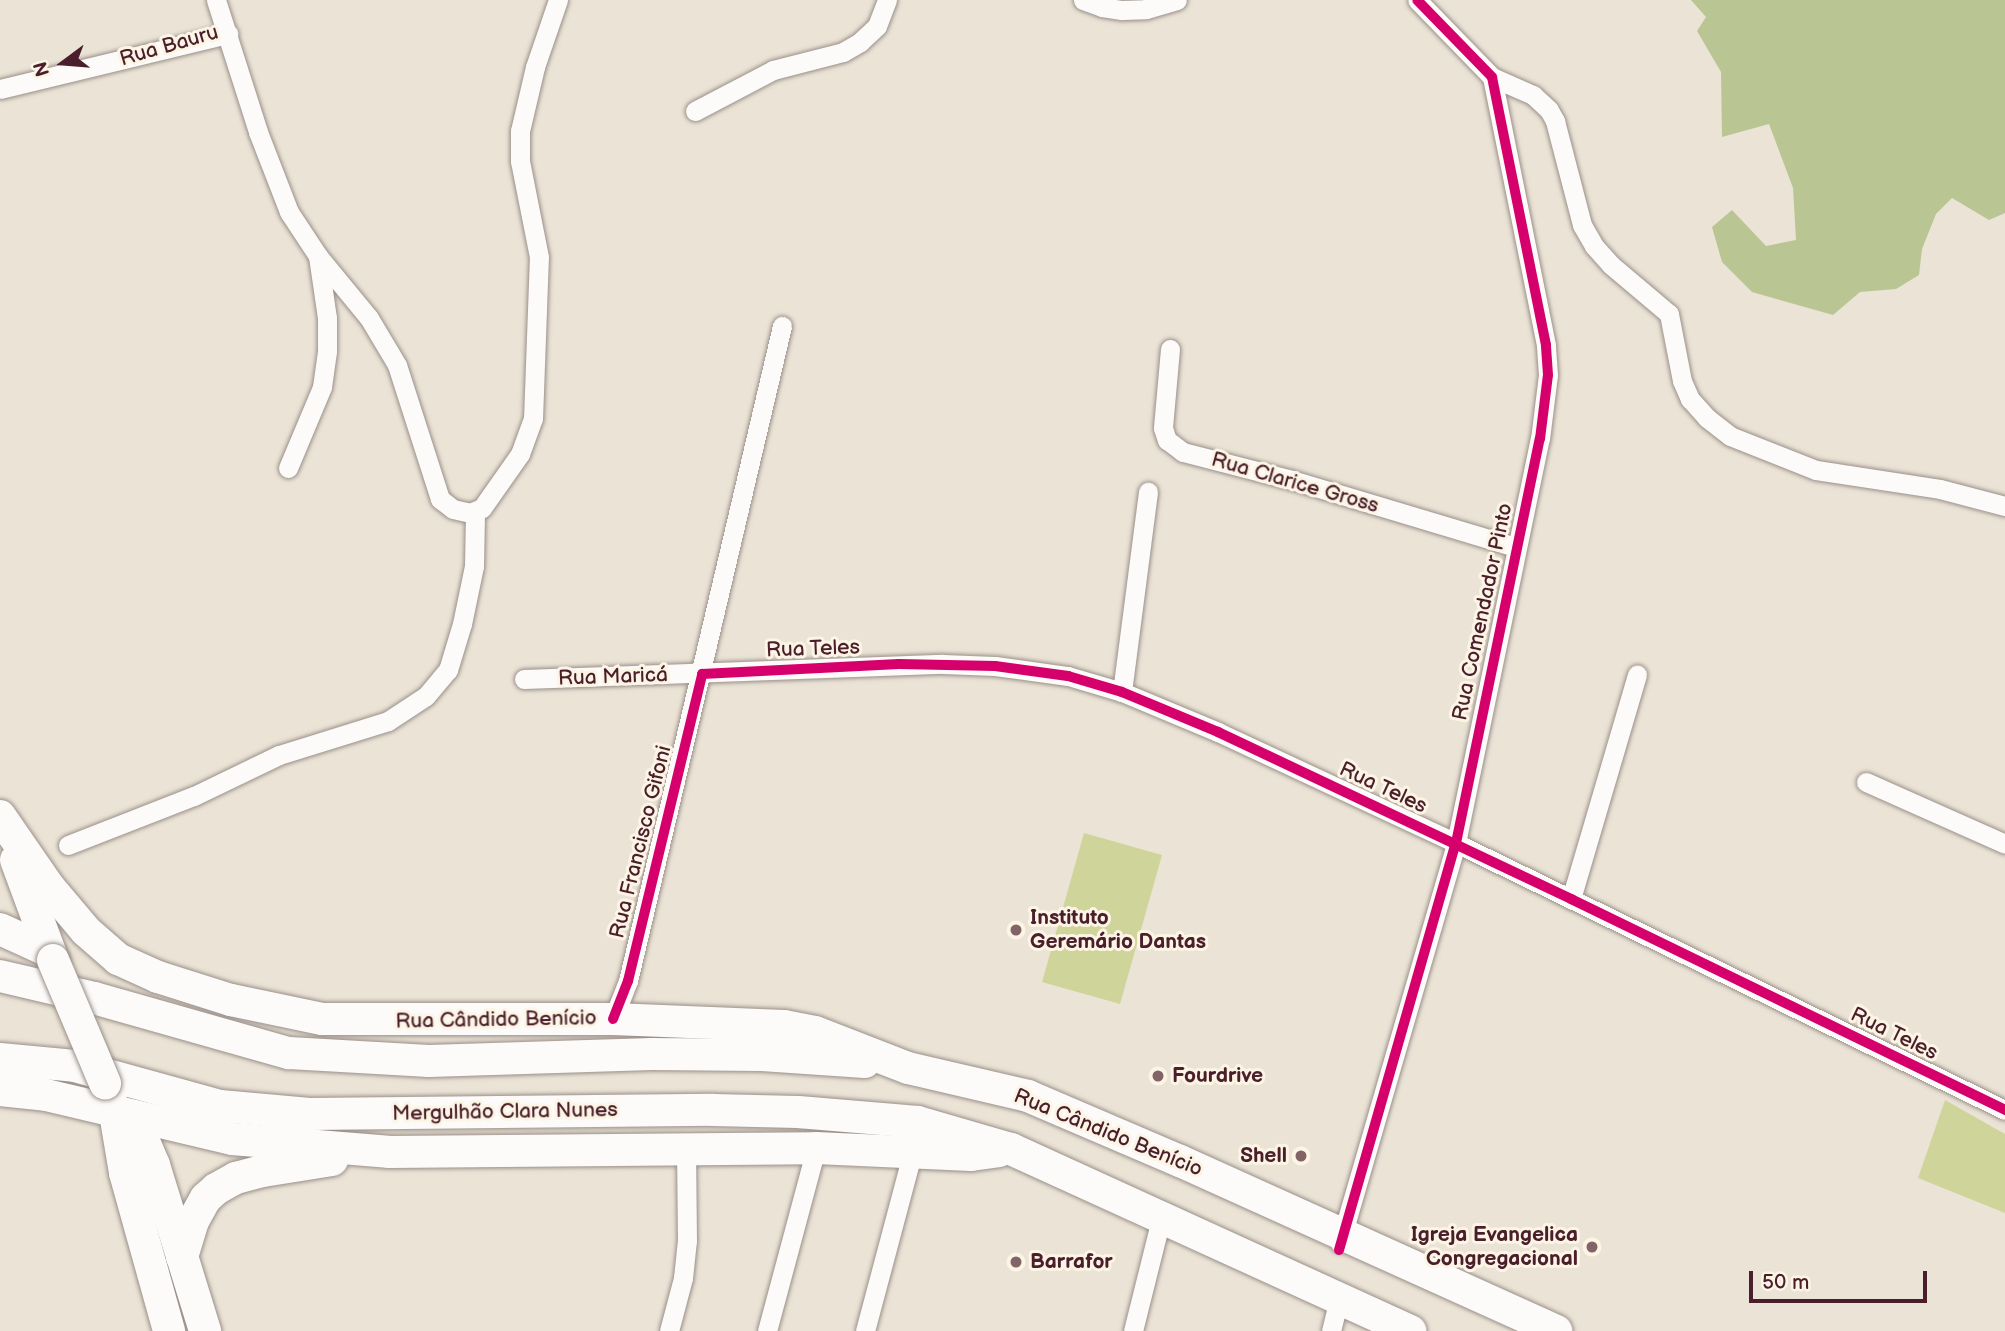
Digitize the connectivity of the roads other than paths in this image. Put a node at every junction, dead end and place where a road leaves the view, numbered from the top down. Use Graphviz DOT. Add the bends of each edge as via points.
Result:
graph roads {
  1 [pos="216,0"];
  2 [pos="558,0"];
  3 [pos="887,0"];
  4 [pos="1083,0"];
  5 [pos="1177,0"];
  6 [pos="1417,0"];
  7 [pos="228,34"];
  8 [pos="1492,77"];
  9 [pos="0,89"];
  10 [pos="695,111"];
  11 [pos="318,256"];
  12 [pos="782,326"];
  13 [pos="1170,349"];
  14 [pos="288,468"];
  15 [pos="1148,492"];
  16 [pos="2005,506"];
  17 [pos="475,512"];
  18 [pos="1515,547"];
  19 [pos="702,674"];
  20 [pos="1637,675"];
  21 [pos="524,679"];
  22 [pos="1122,692"];
  23 [pos="1866,782"];
  24 [pos="0,815"];
  25 [pos="1456,844"];
  26 [pos="2005,844"];
  27 [pos="68,845"];
  28 [pos="1572,899"];
  29 [pos="0,929"];
  30 [pos="50,956"];
  31 [pos="0,976"];
  32 [pos="613,1019"];
  33 [pos="0,1059"];
  34 [pos="908,1068"];
  35 [pos="0,1090"];
  36 [pos="2005,1110"];
  37 [pos="115,1113"];
  38 [pos="816,1147"];
  39 [pos="686,1149"];
  40 [pos="1011,1149"];
  41 [pos="913,1150"];
  42 [pos="390,1152"];
  43 [pos="1161,1219"];
  44 [pos="1340,1243"];
  45 [pos="181,1257"];
  46 [pos="1339,1300"];
  47 [pos="169,1331"];
  48 [pos="205,1331"];
  49 [pos="669,1331"];
  50 [pos="768,1331"];
  51 [pos="865,1331"];
  52 [pos="1133,1331"];
  53 [pos="1331,1331"];
  54 [pos="1411,1331"];
  55 [pos="1556,1331"];
  1 -- 7 [label="street, Rua Bauru"];
  2 -- 17 [label="street" via="520,131 520,161 539,257 533,419 520,454"];
  3 -- 10 [label="street" via="877,26 843,52 773,70"];
  4 -- 5 [label="street" via="1122,10"];
  6 -- 8 [label="street"];
  7 -- 9 [label="street, Rua Bauru"];
  7 -- 11 [label="street" via="274,177 289,212"];
  8 -- 16 [label="street" via="1533,95 1549,110 1583,225 1611,265 1669,314 1682,381 1707,418 1730,436 1816,470 1940,489"];
  8 -- 18 [label="street, Rua Comendador Pinto" via="1548,374"];
  11 -- 14 [label="street" via="327,351 321,387"];
  11 -- 17 [label="street" via="369,318 397,365 440,499 453,509"];
  12 -- 19 [label="street, Rua Francisco Gifoni"];
  13 -- 18 [label="street, Rua Clarice Gross" via="1163,428 1167,440 1183,452"];
  15 -- 22 [label="street"];
  17 -- 27 [label="street" via="474,566 461,624 448,670 426,696 388,721 279,755 194,796"];
  18 -- 25 [label="street, Rua Comendador Pinto"];
  19 -- 21 [label="street, Rua Maricá"];
  19 -- 22 [label="street, Rua Teles" via="898,664 995,666 1068,676"];
  19 -- 32 [label="street, Rua Francisco Gifoni" via="628,981"];
  20 -- 28 [label="street"];
  22 -- 25 [label="street, Rua Teles"];
  23 -- 26 [label="street"];
  24 -- 30 [label="main road"];
  24 -- 32 [label="main road, Rua Cândido Benício" via="48,887 86,931 118,959 158,977 231,1000 322,1019"];
  25 -- 28 [label="street, Rua Teles"];
  25 -- 44 [label="street, Rua Comendador Pinto"];
  28 -- 36 [label="street, Rua Teles"];
  29 -- 30 [label="main road"];
  30 -- 37 [label="main road, bridge"];
  31 -- 34 [label="main road" via="289,1053 429,1060 785,1056"];
  32 -- 34 [label="main road, Rua Cândido Benício" via="784,1026 851,1044"];
  33 -- 40 [label="main road, Mergulhão Clara Nunes" via="75,1066 239,1108 310,1114 798,1112 918,1122"];
  34 -- 44 [label="main road, Rua Cândido Benício" via="1028,1096 1180,1161"];
  35 -- 37 [label="main road" via="46,1095"];
  37 -- 42 [label="main road" via="232,1139"];
  37 -- 45 [label="main road" via="143,1139"];
  37 -- 47 [label="main road" via="125,1172"];
  38 -- 39 [label="main road"];
  38 -- 41 [label="main road"];
  38 -- 50 [label="street"];
  39 -- 42 [label="main road"];
  39 -- 49 [label="street" via="687,1241"];
  40 -- 41 [label="main road" via="971,1156"];
  40 -- 43 [label="main road"];
  41 -- 51 [label="street"];
  42 -- 45 [label="main road" via="236,1178 206,1198"];
  43 -- 46 [label="main road"];
  43 -- 52 [label="street"];
  44 -- 55 [label="main road, Rua Cândido Benício"];
  45 -- 48 [label="main road"];
  46 -- 53 [label="street"];
  46 -- 54 [label="main road"];
}
